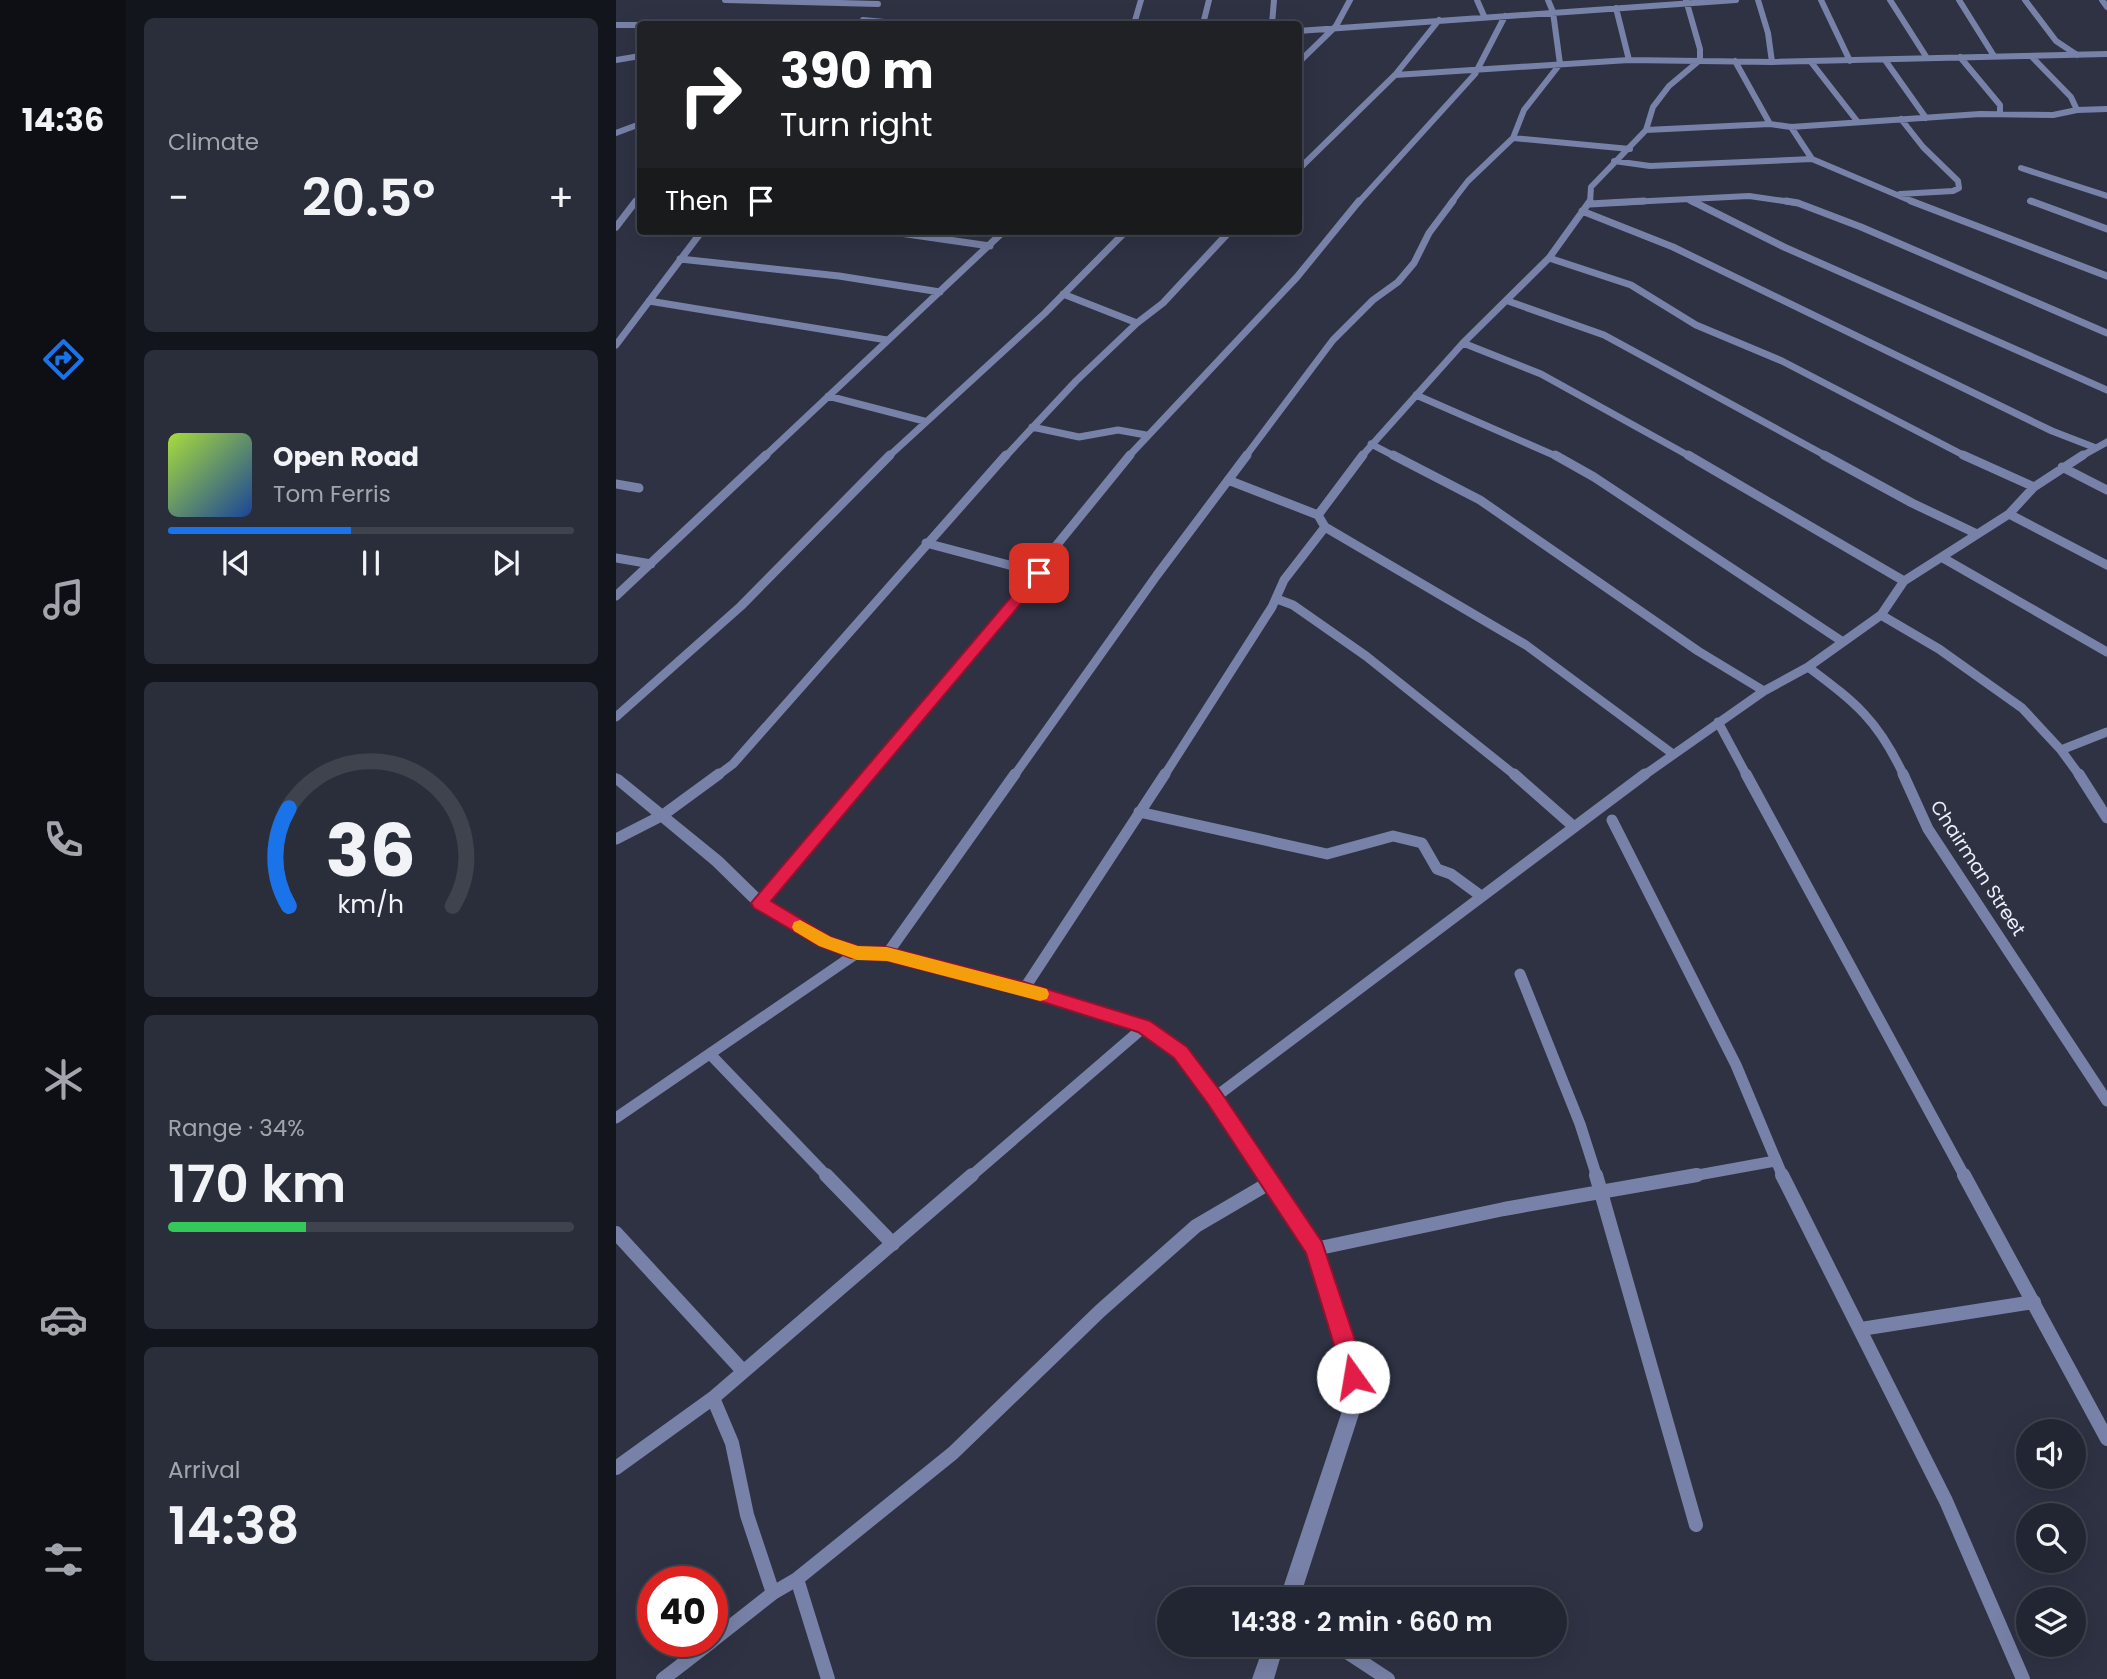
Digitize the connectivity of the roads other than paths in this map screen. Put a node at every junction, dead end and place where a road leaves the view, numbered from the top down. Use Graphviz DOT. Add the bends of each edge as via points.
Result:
graph roads {
  1 [pos="726,0"];
  2 [pos="1141,0"];
  3 [pos="1209,0"];
  4 [pos="1274,0"];
  5 [pos="1350,0"];
  6 [pos="1477,0"];
  7 [pos="1548,0"];
  8 [pos="1736,0"];
  9 [pos="1758,0"];
  10 [pos="1821,0"];
  11 [pos="1890,0"];
  12 [pos="1959,0"];
  13 [pos="2025,0"];
  14 [pos="2102,0"];
  15 [pos="1686,1"];
  16 [pos="879,2"];
  17 [pos="1616,5"];
  18 [pos="2107,7"];
  19 [pos="1553,12"];
  20 [pos="1484,16"];
  21 [pos="1505,16"];
  22 [pos="1439,20"];
  23 [pos="862,21"];
  24 [pos="1134,21"];
  25 [pos="1204,21"];
  26 [pos="1272,21"];
  27 [pos="616,25"];
  28 [pos="637,25"];
  29 [pos="1330,30"];
  30 [pos="1302,31"];
  31 [pos="2107,54"];
  32 [pos="1994,55"];
  33 [pos="2077,55"];
  34 [pos="637,56"];
  35 [pos="1959,57"];
  36 [pos="1927,58"];
  37 [pos="2033,58"];
  38 [pos="1302,59"];
  39 [pos="616,60"];
  40 [pos="1629,60"];
  41 [pos="1700,60"];
  42 [pos="1885,60"];
  43 [pos="1735,61"];
  44 [pos="1850,61"];
  45 [pos="1772,62"];
  46 [pos="1811,62"];
  47 [pos="1560,65"];
  48 [pos="1476,71"];
  49 [pos="1395,75"];
  50 [pos="2107,109"];
  51 [pos="2077,110"];
  52 [pos="2000,114"];
  53 [pos="1926,118"];
  54 [pos="1902,119"];
  55 [pos="1857,121"];
  56 [pos="1770,124"];
  57 [pos="637,125"];
  58 [pos="1791,127"];
  59 [pos="1646,130"];
  60 [pos="616,133"];
  61 [pos="1513,138"];
  62 [pos="1630,149"];
  63 [pos="1812,159"];
  64 [pos="1302,161"];
  65 [pos="1307,162"];
  66 [pos="1614,162"];
  67 [pos="1302,166"];
  68 [pos="2021,168"];
  69 [pos="1891,194"];
  70 [pos="2107,196"];
  71 [pos="637,200"];
  72 [pos="1688,200"];
  73 [pos="2030,201"];
  74 [pos="1586,208"];
  75 [pos="616,210"];
  76 [pos="625,216"];
  77 [pos="616,227"];
  78 [pos="2107,229"];
  79 [pos="699,235"];
  80 [pos="914,235"];
  81 [pos="1000,235"];
  82 [pos="1122,235"];
  83 [pos="1226,235"];
  84 [pos="990,246"];
  85 [pos="680,258"];
  86 [pos="1549,258"];
  87 [pos="2107,276"];
  88 [pos="940,292"];
  89 [pos="1063,294"];
  90 [pos="1508,301"];
  91 [pos="649,302"];
  92 [pos="1137,323"];
  93 [pos="2107,333"];
  94 [pos="887,340"];
  95 [pos="1463,343"];
  96 [pos="616,345"];
  97 [pos="2107,390"];
  98 [pos="1416,395"];
  99 [pos="828,396"];
  100 [pos="925,421"];
  101 [pos="1032,427"];
  102 [pos="1146,435"];
  103 [pos="2107,442"];
  104 [pos="1370,444"];
  105 [pos="2096,448"];
  106 [pos="2062,467"];
  107 [pos="1228,480"];
  108 [pos="616,484"];
  109 [pos="2034,487"];
  110 [pos="639,488"];
  111 [pos="2107,490"];
  112 [pos="2009,514"];
  113 [pos="1318,515"];
  114 [pos="1325,527"];
  115 [pos="1975,533"];
  116 [pos="926,543"];
  117 [pos="616,558"];
  118 [pos="1943,558"];
  119 [pos="651,564"];
  120 [pos="2107,565"];
  121 [pos="1039,573"];
  122 [pos="1904,581"];
  123 [pos="616,596"];
  124 [pos="1277,599"];
  125 [pos="1881,615"];
  126 [pos="1843,642"];
  127 [pos="2107,652"];
  128 [pos="1808,667"];
  129 [pos="1764,691"];
  130 [pos="616,717"];
  131 [pos="1718,722"];
  132 [pos="2107,732"];
  133 [pos="2061,750"];
  134 [pos="1672,754"];
  135 [pos="616,778"];
  136 [pos="1139,812"];
  137 [pos="663,815"];
  138 [pos="2107,818"];
  139 [pos="1612,820"];
  140 [pos="1573,826"];
  141 [pos="616,839"];
  142 [pos="1481,896"];
  143 [pos="760,903"];
  144 [pos="857,953"];
  145 [pos="887,954"];
  146 [pos="1520,974"];
  147 [pos="1024,989"];
  148 [pos="1144,1027"];
  149 [pos="710,1054"];
  150 [pos="1214,1098"];
  151 [pos="2107,1101"];
  152 [pos="616,1118"];
  153 [pos="1775,1161"];
  154 [pos="1272,1182"];
  155 [pos="1602,1192"];
  156 [pos="616,1233"];
  157 [pos="893,1244"];
  158 [pos="1315,1249"];
  159 [pos="2034,1302"];
  160 [pos="1861,1329"];
  161 [pos="743,1371"];
  162 [pos="713,1398"];
  163 [pos="2107,1439"];
  164 [pos="616,1468"];
  165 [pos="1696,1525"];
  166 [pos="797,1579"];
  167 [pos="1293,1587"];
  168 [pos="773,1593"];
  169 [pos="728,1628"];
  170 [pos="691,1657"];
  171 [pos="1270,1657"];
  172 [pos="1354,1657"];
  173 [pos="663,1679"];
  174 [pos="828,1679"];
  175 [pos="1263,1679"];
  176 [pos="1388,1679"];
  177 [pos="2023,1679"];
  1 -- 16 [label="street"];
  2 -- 24 [label="street"];
  3 -- 25 [label="street"];
  4 -- 26 [label="street"];
  5 -- 29 [label="street" via="1342,22"];
  6 -- 20 [label="street"];
  7 -- 19 [label="street"];
  8 -- 15 [label="street"];
  9 -- 45 [label="street"];
  10 -- 44 [label="street"];
  11 -- 36 [label="street"];
  12 -- 32 [label="street"];
  13 -- 33 [label="street" via="2056,41"];
  14 -- 18 [label="street"];
  15 -- 17 [label="street"];
  15 -- 41 [label="street"];
  16 -- 23 [label="street"];
  17 -- 19 [label="street"];
  17 -- 40 [label="street"];
  19 -- 21 [label="street"];
  19 -- 47 [label="street"];
  20 -- 21 [label="street"];
  20 -- 22 [label="street"];
  21 -- 48 [label="street"];
  22 -- 29 [label="street"];
  22 -- 49 [label="street"];
  27 -- 28 [label="street"];
  29 -- 30 [label="street"];
  29 -- 38 [label="street"];
  31 -- 33 [label="street"];
  32 -- 35 [label="street"];
  32 -- 37 [label="street"];
  33 -- 37 [label="street"];
  34 -- 39 [label="street"];
  35 -- 36 [label="street"];
  35 -- 52 [label="street" via="2000,105"];
  36 -- 42 [label="street"];
  37 -- 51 [label="street" via="2071,97"];
  40 -- 41 [label="street"];
  40 -- 47 [label="street"];
  41 -- 43 [label="street"];
  41 -- 59 [label="street" via="1669,86 1653,107"];
  42 -- 44 [label="street"];
  42 -- 53 [label="street"];
  43 -- 45 [label="street"];
  43 -- 56 [label="street"];
  44 -- 46 [label="street"];
  45 -- 46 [label="street"];
  46 -- 55 [label="street"];
  47 -- 48 [label="street"];
  47 -- 61 [label="street" via="1524,110"];
  48 -- 49 [label="street"];
  48 -- 102 [label="street" via="1297,277"];
  49 -- 65 [label="street"];
  50 -- 51 [label="street"];
  51 -- 52 [label="street" via="2039,116"];
  52 -- 53 [label="street"];
  53 -- 54 [label="street"];
  54 -- 55 [label="street"];
  54 -- 69 [label="street" via="1958,181 1959,188"];
  55 -- 58 [label="street"];
  56 -- 58 [label="street"];
  56 -- 59 [label="street"];
  57 -- 60 [label="street"];
  58 -- 63 [label="street"];
  59 -- 62 [label="street"];
  61 -- 62 [label="street"];
  61 -- 107 [label="street" via="1468,181 1398,282 1333,340"];
  62 -- 66 [label="street"];
  63 -- 66 [label="street" via="1650,166"];
  63 -- 69 [label="street"];
  64 -- 65 [label="street"];
  65 -- 67 [label="street"];
  66 -- 74 [label="street" via="1591,187"];
  68 -- 70 [label="street"];
  69 -- 87 [label="street"];
  71 -- 76 [label="street"];
  72 -- 74 [label="street"];
  72 -- 93 [label="street" via="1749,196 1798,203"];
  72 -- 97 [label="street"];
  73 -- 78 [label="street"];
  74 -- 86 [label="street"];
  74 -- 105 [label="street"];
  75 -- 76 [label="street"];
  76 -- 77 [label="street"];
  79 -- 85 [label="street"];
  80 -- 84 [label="street"];
  81 -- 84 [label="street"];
  82 -- 89 [label="street"];
  83 -- 92 [label="street" via="1163,303"];
  84 -- 88 [label="street"];
  85 -- 88 [label="street"];
  85 -- 91 [label="street"];
  86 -- 90 [label="street"];
  86 -- 109 [label="street" via="1631,285 1696,325 1782,361"];
  88 -- 94 [label="street"];
  89 -- 92 [label="street"];
  89 -- 100 [label="street"];
  90 -- 95 [label="street"];
  90 -- 115 [label="street" via="1604,335"];
  91 -- 94 [label="street"];
  91 -- 96 [label="street"];
  92 -- 101 [label="street"];
  94 -- 99 [label="street"];
  95 -- 98 [label="street"];
  95 -- 122 [label="street" via="1541,374"];
  98 -- 104 [label="street"];
  98 -- 126 [label="street" via="1549,452 1594,477"];
  99 -- 100 [label="street"];
  99 -- 119 [label="street"];
  100 -- 130 [label="street" via="741,606"];
  101 -- 102 [label="street" via="1079,437 1118,430"];
  101 -- 116 [label="street"];
  102 -- 121 [label="street"];
  103 -- 105 [label="street"];
  104 -- 113 [label="street"];
  104 -- 129 [label="street" via="1480,500 1698,651"];
  105 -- 106 [label="street"];
  106 -- 109 [label="street"];
  106 -- 111 [label="street"];
  107 -- 113 [label="street"];
  107 -- 145 [label="street"];
  108 -- 110 [label="street"];
  109 -- 112 [label="street"];
  112 -- 115 [label="street"];
  112 -- 120 [label="street"];
  113 -- 114 [label="street"];
  114 -- 124 [label="street" via="1284,580"];
  114 -- 134 [label="street" via="1526,645"];
  115 -- 118 [label="street"];
  116 -- 121 [label="street"];
  116 -- 137 [label="street" via="733,764"];
  117 -- 119 [label="street"];
  118 -- 122 [label="street"];
  118 -- 127 [label="street"];
  119 -- 123 [label="street"];
  121 -- 143 [label="street"];
  122 -- 125 [label="street"];
  124 -- 136 [label="street"];
  124 -- 140 [label="street" via="1293,605 1400,680"];
  125 -- 126 [label="street"];
  125 -- 133 [label="street" via="1939,649 2022,708"];
  126 -- 128 [label="street"];
  128 -- 129 [label="street"];
  128 -- 151 [label="street, Chairman Street" via="1874,722 1928,829"];
  129 -- 131 [label="street"];
  131 -- 134 [label="street"];
  131 -- 159 [label="street"];
  132 -- 133 [label="street"];
  133 -- 138 [label="street" via="2096,795"];
  134 -- 140 [label="street"];
  135 -- 137 [label="street"];
  136 -- 142 [label="street" via="1327,853 1393,836 1422,843 1437,869"];
  136 -- 147 [label="street"];
  137 -- 141 [label="street"];
  137 -- 143 [label="street"];
  139 -- 153 [label="street" via="1736,1065"];
  140 -- 142 [label="street"];
  142 -- 150 [label="street"];
  143 -- 144 [label="street" via="825,941"];
  144 -- 145 [label="street"];
  144 -- 149 [label="street"];
  145 -- 147 [label="street"];
  146 -- 155 [label="street"];
  147 -- 148 [label="street"];
  148 -- 150 [label="street" via="1180,1053"];
  148 -- 157 [label="street"];
  149 -- 152 [label="street"];
  149 -- 157 [label="street"];
  150 -- 154 [label="street"];
  153 -- 155 [label="street"];
  153 -- 160 [label="street"];
  154 -- 158 [label="street"];
  154 -- 166 [label="street" via="1196,1226 953,1453"];
  155 -- 158 [label="street"];
  155 -- 165 [label="street"];
  156 -- 161 [label="street"];
  157 -- 161 [label="street"];
  158 -- 167 [label="street" via="1353,1377 1351,1411"];
  159 -- 160 [label="street"];
  159 -- 163 [label="street"];
  160 -- 177 [label="street" via="1946,1501"];
  161 -- 162 [label="street"];
  162 -- 164 [label="street"];
  162 -- 168 [label="street" via="732,1443 747,1516"];
  166 -- 168 [label="street"];
  166 -- 174 [label="street"];
  168 -- 169 [label="street"];
  170 -- 173 [label="street"];
  171 -- 175 [label="street"];
  172 -- 176 [label="street"];
}
